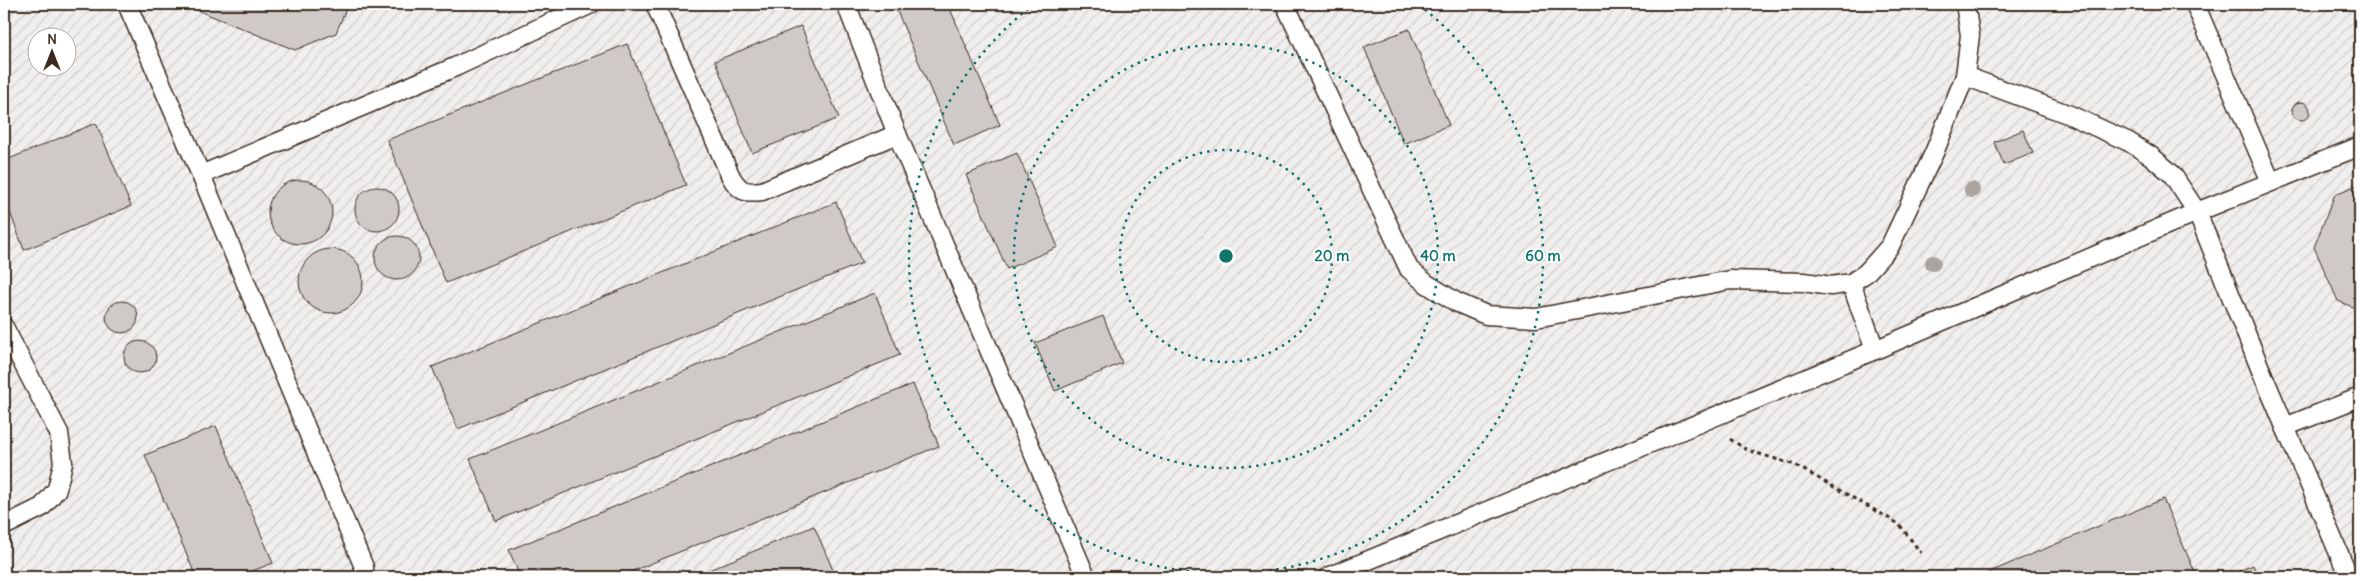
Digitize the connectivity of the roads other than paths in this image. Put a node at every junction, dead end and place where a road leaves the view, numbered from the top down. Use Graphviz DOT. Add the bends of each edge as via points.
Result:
graph roads {
  1 [pos="127,4"];
  2 [pos="592,4"];
  3 [pos="655,4"];
  4 [pos="846,4"];
  5 [pos="1285,4"];
  6 [pos="1965,4"];
  7 [pos="2196,4"];
  8 [pos="1964,76"];
  9 [pos="897,134"];
  10 [pos="2360,146"];
  11 [pos="202,175"];
  12 [pos="2271,182"];
  13 [pos="2197,212"];
  14 [pos="1851,283"];
  15 [pos="4,327"];
  16 [pos="1875,350"];
  17 [pos="2360,397"];
  18 [pos="2285,427"];
  19 [pos="4,526"];
  20 [pos="364,577"];
  21 [pos="1086,577"];
  22 [pos="1328,577"];
  23 [pos="2349,577"];
  1 -- 11 [label="lane"];
  2 -- 11 [label="lane" via="455,67"];
  3 -- 9 [label="lane" via="731,177 746,193 762,191"];
  4 -- 9 [label="lane"];
  5 -- 14 [label="lane" via="1409,269 1456,302 1486,315 1536,318 1730,280 1831,286"];
  6 -- 8 [label="lane" via="1970,35"];
  7 -- 12 [label="lane"];
  8 -- 13 [label="lane" via="2129,142 2172,174"];
  8 -- 14 [label="lane" via="1934,153 1890,246 1866,273"];
  9 -- 21 [label="lane"];
  10 -- 12 [label="lane"];
  11 -- 20 [label="lane" via="364,567"];
  12 -- 13 [label="lane"];
  13 -- 16 [label="lane"];
  13 -- 18 [label="lane"];
  14 -- 16 [label="lane"];
  15 -- 19 [label="lane" via="59,433 63,463 57,489 42,507"];
  16 -- 22 [label="lane"];
  17 -- 18 [label="lane"];
  18 -- 23 [label="lane"];
}
